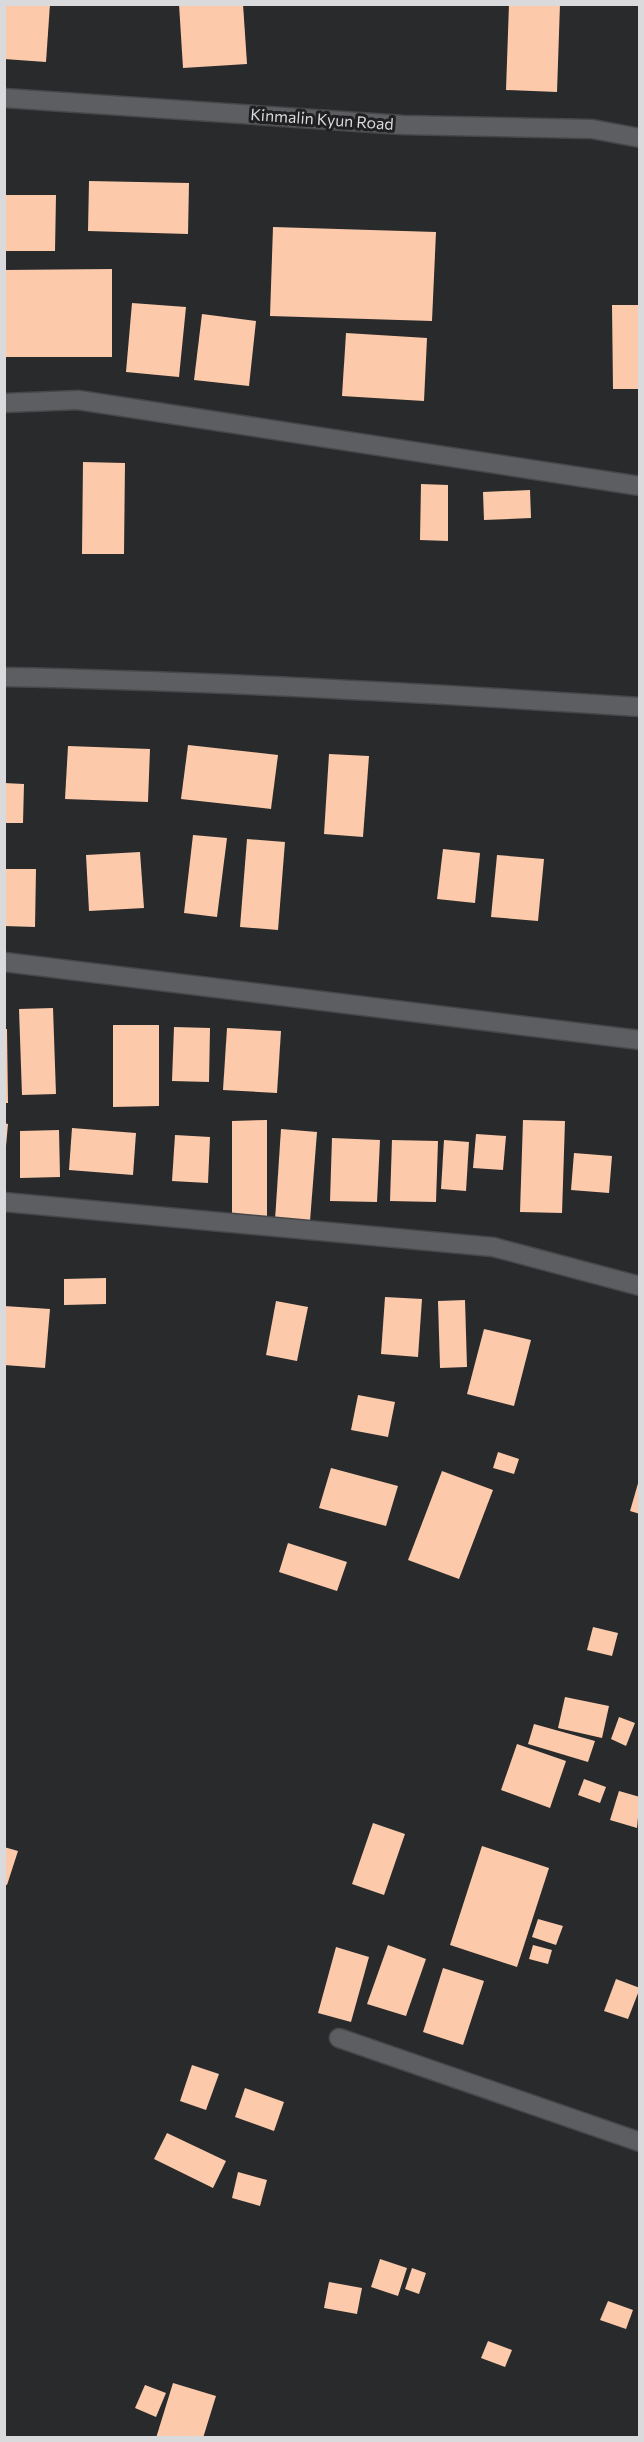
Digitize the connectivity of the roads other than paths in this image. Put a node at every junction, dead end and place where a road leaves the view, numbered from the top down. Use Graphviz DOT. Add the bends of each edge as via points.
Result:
graph roads {
  1 [pos="4,98"];
  2 [pos="639,138"];
  3 [pos="4,403"];
  4 [pos="639,486"];
  5 [pos="4,677"];
  6 [pos="639,707"];
  7 [pos="4,962"];
  8 [pos="639,1040"];
  9 [pos="4,1202"];
  10 [pos="639,1286"];
  11 [pos="339,2038"];
  12 [pos="639,2142"];
  1 -- 2 [label="street, Kinmalin Kyun Road" via="403,125 592,129"];
  3 -- 4 [label="street" via="78,400"];
  5 -- 6 [label="street" via="377,689"];
  7 -- 8 [label="street"];
  9 -- 10 [label="street" via="493,1247"];
  11 -- 12 [label="street"];
}
